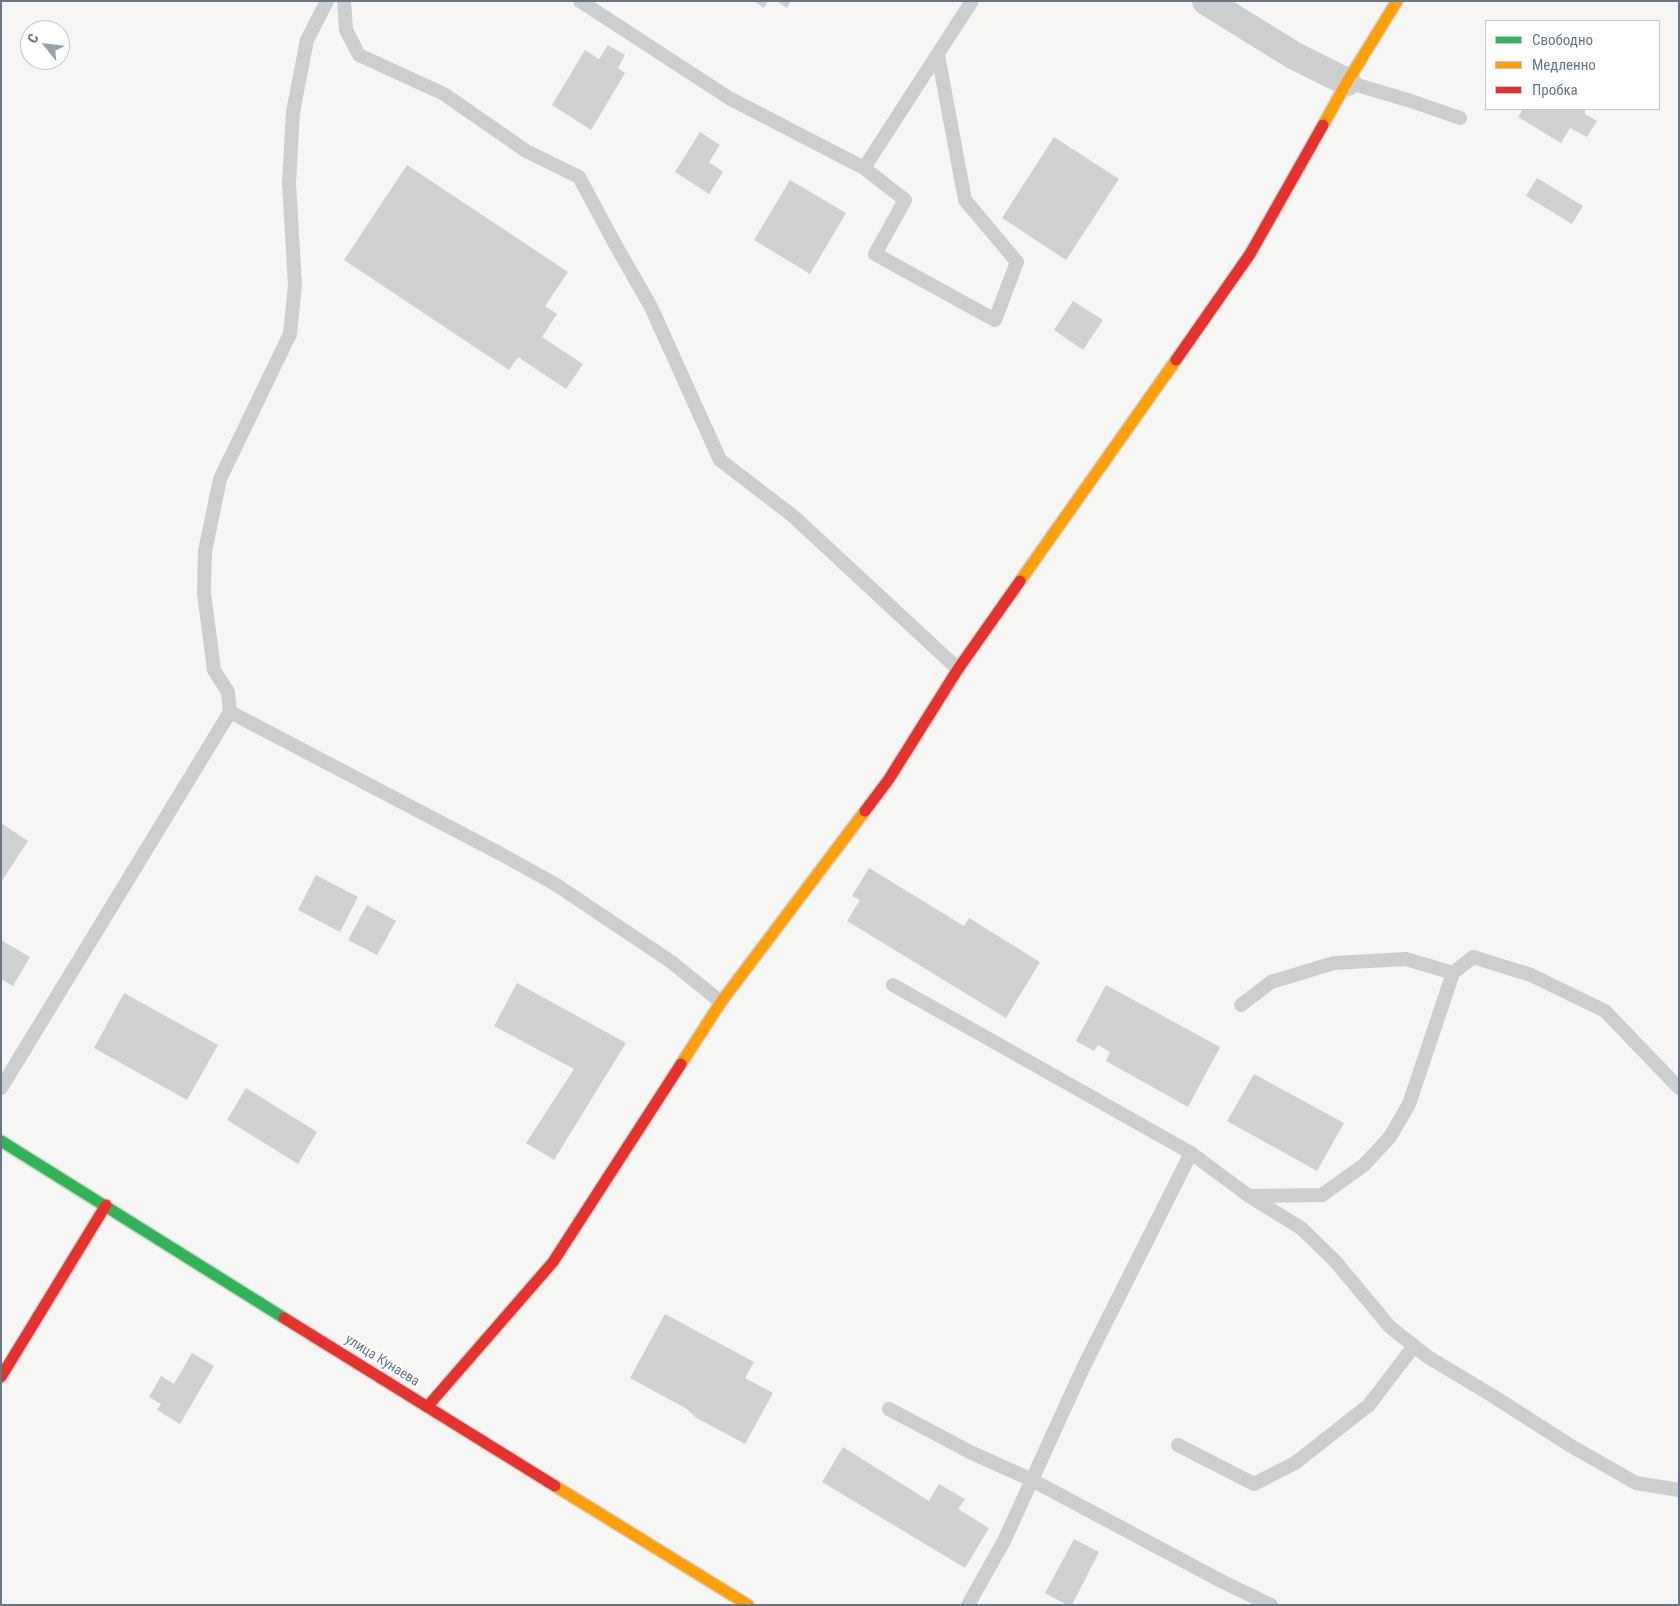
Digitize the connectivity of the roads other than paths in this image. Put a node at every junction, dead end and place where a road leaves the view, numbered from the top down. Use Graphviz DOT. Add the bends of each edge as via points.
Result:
graph roads {
  1 [pos="327,1"];
  2 [pos="344,1"];
  3 [pos="580,1"];
  4 [pos="972,1"];
  5 [pos="1206,1"];
  6 [pos="1397,1"];
  7 [pos="938,55"];
  8 [pos="1347,82"];
  9 [pos="1460,118"];
  10 [pos="864,168"];
  11 [pos="958,669"];
  12 [pos="230,712"];
  13 [pos="1453,973"];
  14 [pos="894,985"];
  15 [pos="721,1002"];
  16 [pos="1241,1005"];
  17 [pos="1,1088"];
  18 [pos="1679,1088"];
  19 [pos="1,1141"];
  20 [pos="1191,1154"];
  21 [pos="1249,1196"];
  22 [pos="106,1205"];
  23 [pos="1414,1346"];
  24 [pos="1,1377"];
  25 [pos="427,1407"];
  26 [pos="889,1409"];
  27 [pos="1178,1445"];
  28 [pos="1032,1480"];
  29 [pos="1679,1490"];
  30 [pos="748,1605"];
  31 [pos="968,1605"];
  32 [pos="1271,1605"];
  1 -- 12 [label="lane" via="307,40 293,112 289,183 295,285 290,334 220,479 205,551 204,593 214,670 228,692"];
  2 -- 11 [label="lane" via="346,30 359,55 444,94 526,151 579,177 651,307 720,460 793,516"];
  3 -- 10 [label="lane" via="729,98"];
  4 -- 7 [label="lane"];
  5 -- 8 [label="street" via="1293,56"];
  6 -- 8 [label="street"];
  7 -- 10 [label="lane"];
  7 -- 10 [label="lane" via="965,200 1017,262 995,320 875,254 905,200"];
  8 -- 9 [label="lane"];
  8 -- 11 [label="street" via="1250,254"];
  11 -- 15 [label="street" via="889,779"];
  12 -- 15 [label="lane" via="555,884 670,961"];
  12 -- 17 [label="lane"];
  13 -- 16 [label="lane" via="1406,959 1334,963 1271,982"];
  13 -- 18 [label="lane" via="1473,958 1531,975 1605,1012"];
  13 -- 21 [label="lane" via="1409,1104 1390,1137 1364,1165 1322,1195"];
  14 -- 20 [label="lane"];
  15 -- 25 [label="street" via="553,1262"];
  19 -- 22 [label="street, улица Кунаева"];
  20 -- 21 [label="lane"];
  20 -- 28 [label="lane" via="1083,1368"];
  21 -- 23 [label="lane" via="1301,1228 1336,1261 1390,1327"];
  22 -- 24 [label="street"];
  22 -- 25 [label="street, улица Кунаева"];
  23 -- 27 [label="lane" via="1369,1405 1295,1463 1254,1484"];
  23 -- 29 [label="lane" via="1571,1446 1636,1482"];
  25 -- 30 [label="street, улица Кунаева"];
  26 -- 28 [label="lane"];
  28 -- 31 [label="lane" via="1004,1541"];
  28 -- 32 [label="lane"];
}
